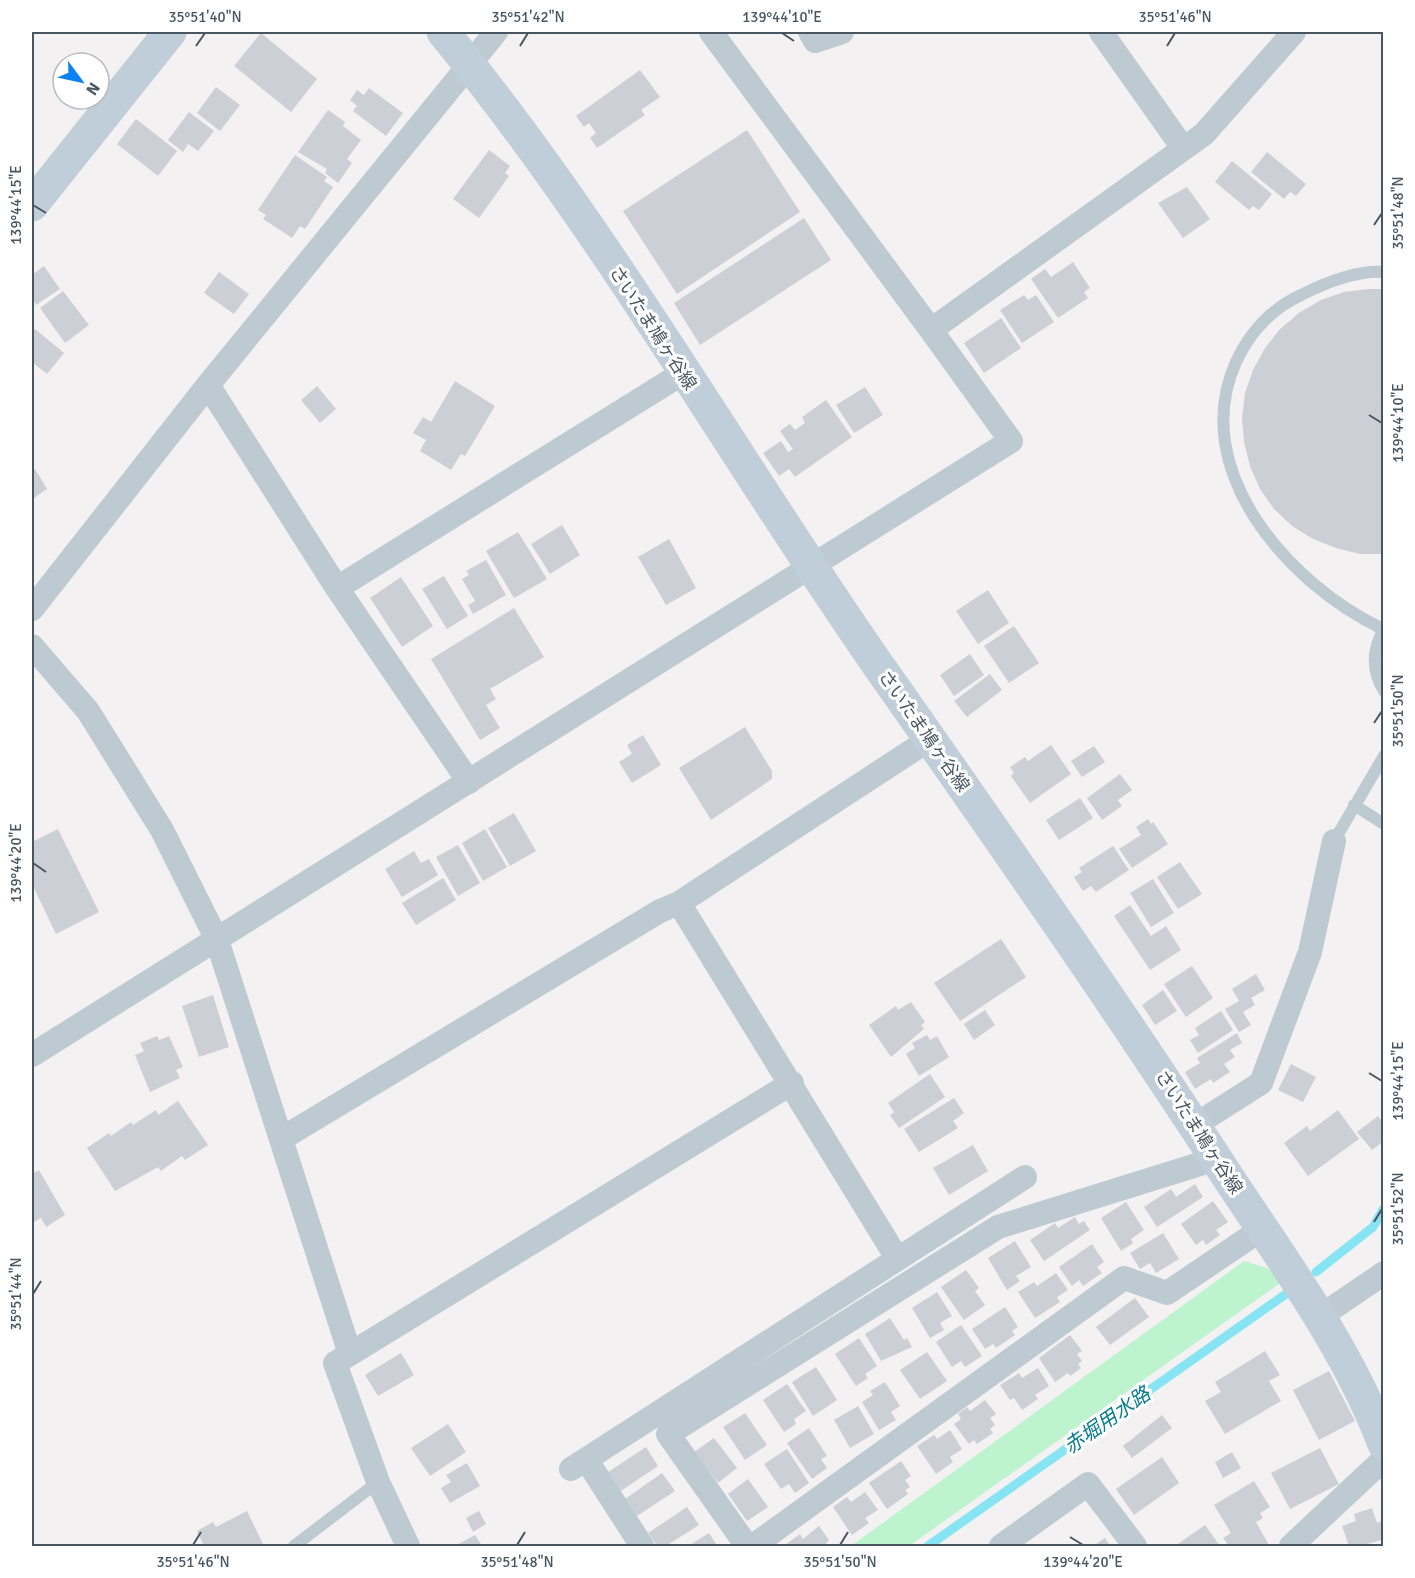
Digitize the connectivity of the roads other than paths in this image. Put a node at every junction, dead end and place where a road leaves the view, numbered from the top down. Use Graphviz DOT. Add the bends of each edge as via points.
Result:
graph roads {
  1 [pos="170,32"];
  2 [pos="443,32"];
  3 [pos="496,32"];
  4 [pos="711,32"];
  5 [pos="810,32"];
  6 [pos="842,32"];
  7 [pos="1101,32"];
  8 [pos="1294,32"];
  9 [pos="469,63"];
  10 [pos="1183,148"];
  11 [pos="32,206"];
  12 [pos="1383,272"];
  13 [pos="931,330"];
  14 [pos="683,373"];
  15 [pos="208,385"];
  16 [pos="810,568"];
  17 [pos="337,588"];
  18 [pos="32,609"];
  19 [pos="1383,629"];
  20 [pos="32,646"];
  21 [pos="1383,691"];
  22 [pos="930,739"];
  23 [pos="1383,756"];
  24 [pos="469,782"];
  25 [pos="1354,806"];
  26 [pos="1383,824"];
  27 [pos="1334,841"];
  28 [pos="679,903"];
  29 [pos="217,940"];
  30 [pos="32,1055"];
  31 [pos="792,1083"];
  32 [pos="1195,1125"];
  33 [pos="281,1139"];
  34 [pos="1216,1159"];
  35 [pos="1025,1177"];
  36 [pos="1262,1229"];
  37 [pos="897,1258"];
  38 [pos="1383,1273"];
  39 [pos="1321,1316"];
  40 [pos="350,1354"];
  41 [pos="1383,1444"];
  42 [pos="1383,1459"];
  43 [pos="378,1482"];
  44 [pos="294,1546"];
  45 [pos="408,1546"];
  46 [pos="642,1546"];
  47 [pos="747,1546"];
  48 [pos="753,1546"];
  49 [pos="1001,1546"];
  50 [pos="1135,1546"];
  51 [pos="1291,1546"];
  1 -- 11 [label="main road"];
  2 -- 9 [label="main road, さいたま鳩ヶ谷線"];
  3 -- 9 [label="street"];
  4 -- 13 [label="street"];
  5 -- 6 [label="street" via="815,41"];
  7 -- 10 [label="street"];
  8 -- 10 [label="street" via="1204,134"];
  9 -- 14 [label="main road, さいたま鳩ヶ谷線" via="535,148"];
  9 -- 15 [label="street"];
  10 -- 13 [label="street"];
  12 -- 19 [label="lane" via="1320,286 1283,303 1262,322 1231,374 1223,425 1235,482 1288,563 1340,605"];
  13 -- 16 [label="street" via="1011,441"];
  14 -- 16 [label="main road, さいたま鳩ヶ谷線"];
  14 -- 17 [label="street"];
  15 -- 17 [label="street"];
  15 -- 18 [label="street"];
  16 -- 22 [label="main road, さいたま鳩ヶ谷線"];
  16 -- 24 [label="street"];
  17 -- 24 [label="street"];
  19 -- 21 [label="lane" via="1374,655 1374,669"];
  20 -- 29 [label="street" via="88,711 162,830"];
  22 -- 28 [label="street"];
  22 -- 32 [label="main road, さいたま鳩ヶ谷線"];
  23 -- 25 [label="lane"];
  24 -- 29 [label="street"];
  25 -- 26 [label="lane"];
  25 -- 27 [label="lane"];
  27 -- 32 [label="street" via="1310,952 1261,1083"];
  28 -- 31 [label="street"];
  28 -- 33 [label="street"];
  29 -- 30 [label="street"];
  29 -- 33 [label="street"];
  31 -- 37 [label="street"];
  31 -- 40 [label="street"];
  32 -- 34 [label="main road, さいたま鳩ヶ谷線"];
  33 -- 40 [label="street"];
  34 -- 36 [label="main road, さいたま鳩ヶ谷線"];
  34 -- 47 [label="street" via="998,1227 668,1434"];
  35 -- 37 [label="street"];
  36 -- 39 [label="main road, さいたま鳩ヶ谷線"];
  36 -- 48 [label="street" via="1167,1293 1124,1278"];
  37 -- 46 [label="street" via="578,1464"];
  38 -- 39 [label="street"];
  39 -- 41 [label="main road, さいたま鳩ヶ谷線"];
  40 -- 43 [label="street" via="335,1363"];
  42 -- 51 [label="street"];
  43 -- 44 [label="lane"];
  43 -- 45 [label="street"];
  49 -- 50 [label="street" via="1088,1484"];
}
